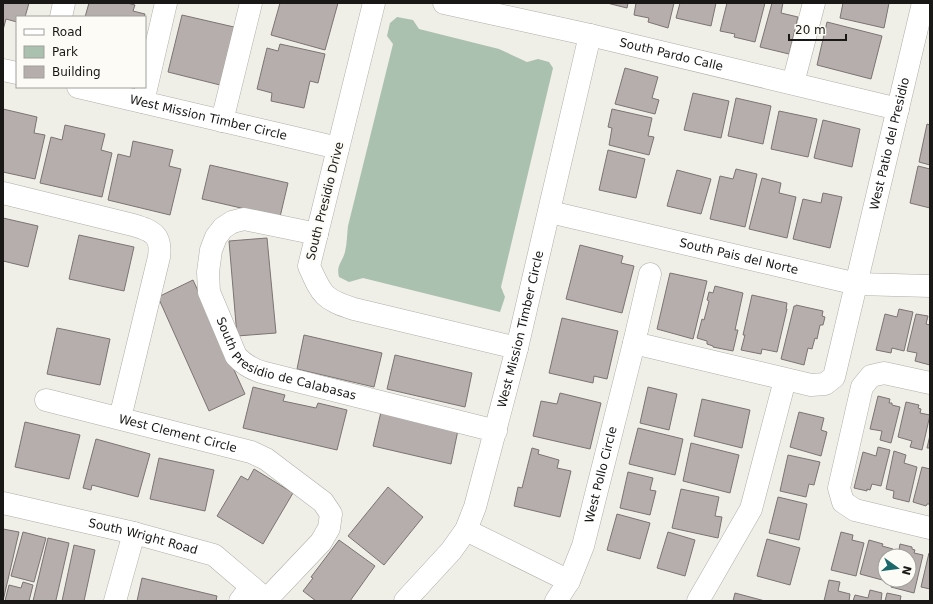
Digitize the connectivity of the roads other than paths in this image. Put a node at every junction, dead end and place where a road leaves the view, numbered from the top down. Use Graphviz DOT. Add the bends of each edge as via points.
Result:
graph roads {
  1 [pos="64,3"];
  2 [pos="166,3"];
  3 [pos="251,3"];
  4 [pos="374,3"];
  5 [pos="444,3"];
  6 [pos="814,3"];
  7 [pos="923,3"];
  8 [pos="61,16"];
  9 [pos="590,35"];
  10 [pos="3,70"];
  11 [pos="16,73"];
  12 [pos="793,83"];
  13 [pos="82,88"];
  14 [pos="143,102"];
  15 [pos="898,108"];
  16 [pos="222,121"];
  17 [pos="338,148"];
  18 [pos="3,193"];
  19 [pos="550,212"];
  20 [pos="317,234"];
  21 [pos="650,274"];
  22 [pos="857,284"];
  23 [pos="930,286"];
  24 [pos="634,343"];
  25 [pos="517,348"];
  26 [pos="785,380"];
  27 [pos="930,383"];
  28 [pos="46,400"];
  29 [pos="120,418"];
  30 [pos="496,431"];
  31 [pos="3,502"];
  32 [pos="930,528"];
  33 [pos="466,530"];
  34 [pos="134,533"];
  35 [pos="569,581"];
  36 [pos="256,597"];
  37 [pos="115,601"];
  38 [pos="404,601"];
  39 [pos="556,601"];
  40 [pos="698,601"];
  1 -- 8 [label="street"];
  2 -- 14 [label="street"];
  3 -- 16 [label="street"];
  4 -- 17 [label="street, South Presidio Drive"];
  5 -- 9 [label="street, South Pardo Calle"];
  6 -- 12 [label="street"];
  7 -- 15 [label="street, West Patio del Presidio"];
  9 -- 12 [label="street, South Pardo Calle"];
  9 -- 19 [label="street, West Mission Timber Circle"];
  10 -- 11 [label="street"];
  12 -- 15 [label="street, South Pardo Calle"];
  13 -- 14 [label="street, West Mission Timber Circle"];
  14 -- 16 [label="street, West Mission Timber Circle"];
  15 -- 22 [label="street, West Patio del Presidio"];
  16 -- 17 [label="street, West Mission Timber Circle"];
  17 -- 20 [label="street, South Presidio Drive"];
  18 -- 29 [label="street, West Clement Circle" via="133,225 150,230 157,237 159,257"];
  19 -- 22 [label="street, South Pais del Norte"];
  19 -- 25 [label="street, West Mission Timber Circle"];
  20 -- 25 [label="street, South Presidio Drive" via="309,266 320,291 335,303"];
  20 -- 30 [label="street, South Presidio de Calabasas" via="244,219 232,222 216,237 208,272 209,292 236,356 248,367 265,373"];
  21 -- 24 [label="street, West Pollo Circle"];
  22 -- 23 [label="street, South Pais del Norte"];
  22 -- 26 [label="street" via="834,377 825,384 811,386"];
  24 -- 26 [label="street"];
  24 -- 35 [label="street, West Pollo Circle" via="583,546"];
  25 -- 30 [label="street, West Mission Timber Circle"];
  26 -- 40 [label="street" via="751,509"];
  27 -- 32 [label="street" via="884,373 871,376 862,387 839,488 843,502 855,510"];
  28 -- 29 [label="street"];
  29 -- 36 [label="street, West Clement Circle" via="251,452 266,459 323,502 331,514 329,528 321,542"];
  30 -- 33 [label="street, West Mission Timber Circle"];
  31 -- 34 [label="street, South Wright Road"];
  33 -- 35 [label="street"];
  33 -- 38 [label="street, West Mission Timber Circle" via="451,551"];
  34 -- 36 [label="street, South Wright Road" via="214,555"];
  34 -- 37 [label="street"];
  35 -- 39 [label="street, West Pollo Circle"];
}
